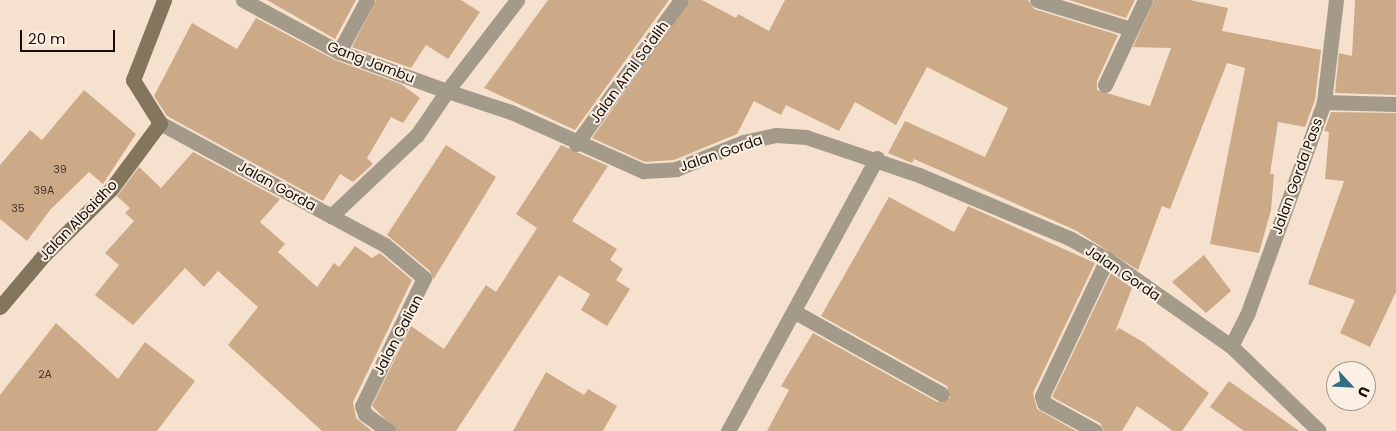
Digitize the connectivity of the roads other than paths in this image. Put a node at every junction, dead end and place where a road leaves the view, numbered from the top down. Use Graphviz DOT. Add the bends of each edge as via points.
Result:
graph roads {
  1 [pos="164,0"];
  2 [pos="243,0"];
  3 [pos="367,0"];
  4 [pos="517,0"];
  5 [pos="681,0"];
  6 [pos="1037,0"];
  7 [pos="1145,0"];
  8 [pos="1336,0"];
  9 [pos="1131,30"];
  10 [pos="339,52"];
  11 [pos="1105,85"];
  12 [pos="447,91"];
  13 [pos="1324,102"];
  14 [pos="1396,104"];
  15 [pos="160,123"];
  16 [pos="576,144"];
  17 [pos="877,158"];
  18 [pos="331,216"];
  19 [pos="1107,259"];
  20 [pos="0,306"];
  21 [pos="795,312"];
  22 [pos="1231,346"];
  23 [pos="942,394"];
  24 [pos="383,430"];
  25 [pos="728,431"];
  26 [pos="1095,431"];
  27 [pos="1319,431"];
  1 -- 15 [label="street" via="133,80"];
  2 -- 10 [label="street, Gang Jambu"];
  3 -- 10 [label="street"];
  4 -- 12 [label="street"];
  5 -- 16 [label="street, Jalan Amil Sa'alih"];
  6 -- 9 [label="street"];
  7 -- 9 [label="street"];
  8 -- 13 [label="street, Jalan Gorda Pass"];
  9 -- 11 [label="street"];
  10 -- 12 [label="street, Gang Jambu"];
  12 -- 16 [label="street, Jalan Gorda" via="511,112"];
  12 -- 18 [label="street, Jalan Gorda" via="417,135"];
  13 -- 14 [label="street"];
  13 -- 22 [label="street, Jalan Gorda Pass" via="1247,315"];
  15 -- 18 [label="street, Jalan Gorda"];
  15 -- 20 [label="street, Jalan Albaidho" via="111,189 44,255"];
  16 -- 17 [label="street, Jalan Gorda" via="644,171 659,172 776,135 806,137"];
  17 -- 19 [label="street, Jalan Gorda" via="1071,239"];
  17 -- 21 [label="street"];
  18 -- 24 [label="street, Jalan Galian" via="385,244 424,278 362,403 365,414"];
  19 -- 22 [label="street, Jalan Gorda"];
  19 -- 26 [label="street" via="1042,396 1044,403"];
  21 -- 23 [label="street"];
  21 -- 25 [label="street"];
  22 -- 27 [label="street, Jalan Gorda"];
}
